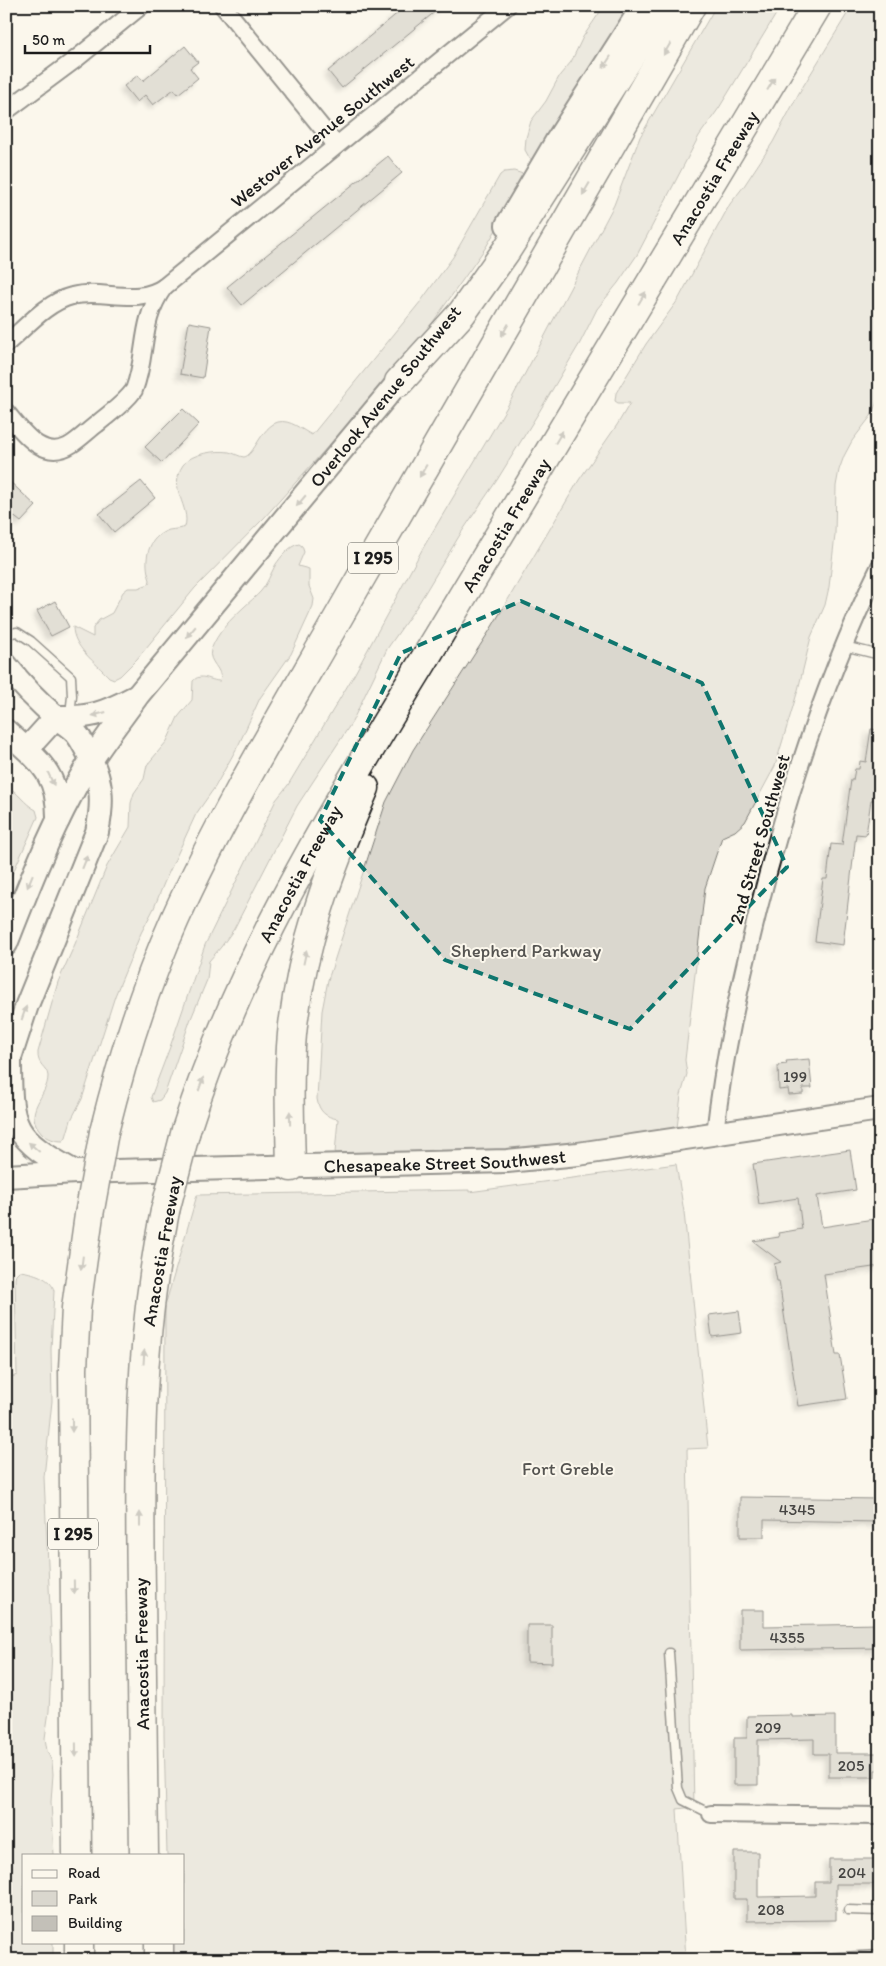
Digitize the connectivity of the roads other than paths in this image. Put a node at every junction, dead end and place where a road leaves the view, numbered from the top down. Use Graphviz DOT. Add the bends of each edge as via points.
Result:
graph roads {
  1 [pos="142,6"];
  2 [pos="223,6"];
  3 [pos="507,6"];
  4 [pos="643,6"];
  5 [pos="662,6"];
  6 [pos="692,6"];
  7 [pos="817,6"];
  8 [pos="6,111"];
  9 [pos="336,145"];
  10 [pos="164,286"];
  11 [pos="6,344"];
  12 [pos="399,382"];
  13 [pos="6,412"];
  14 [pos="880,566"];
  15 [pos="470,584"];
  16 [pos="6,634"];
  17 [pos="844,646"];
  18 [pos="880,655"];
  19 [pos="6,665"];
  20 [pos="138,695"];
  21 [pos="63,717"];
  22 [pos="6,731"];
  23 [pos="27,750"];
  24 [pos="92,760"];
  25 [pos="58,821"];
  26 [pos="6,944"];
  27 [pos="8,1065"];
  28 [pos="880,1109"];
  29 [pos="716,1134"];
  30 [pos="291,1167"];
  31 [pos="76,1172"];
  32 [pos="6,1176"];
  33 [pos="669,1653"];
  34 [pos="143,1797"];
  35 [pos="711,1814"];
  36 [pos="880,1816"];
  37 [pos="77,1854"];
  38 [pos="144,1854"];
  39 [pos="151,1854"];
  40 [pos="848,1910"];
  41 [pos="880,1911"];
  42 [pos="78,1944"];
  43 [pos="145,1944"];
  44 [pos="159,1944"];
  45 [pos="880,1956"];
  46 [pos="79,1960"];
  47 [pos="146,1960"];
  48 [pos="159,1960"];
  49 [pos="782,1960"];
  1 -- 8 [label="street"];
  2 -- 9 [label="street"];
  3 -- 9 [label="street, Westover Avenue Southwest"];
  4 -- 12 [label="street, Overlook Avenue Southwest, one-way" via="478,275"];
  5 -- 12 [label="highway" via="506,251 462,313"];
  6 -- 37 [label="highway, I 295, one-way, bridge" via="364,572 213,842 174,920 143,998 104,1132 77,1300 73,1369"];
  15 -- 7 [label="highway, Anacostia Freeway, one-way"];
  9 -- 10 [label="street, Westover Avenue Southwest"];
  10 -- 11 [label="street, Westover Avenue Southwest" via="144,295 87,294 64,298"];
  10 -- 13 [label="street, Westover Avenue Southwest" via="149,314 134,390 127,400 71,445 52,448 34,443"];
  12 -- 20 [label="street, Overlook Avenue Southwest, one-way"];
  14 -- 17 [label="street, 2nd Street Southwest"];
  30 -- 15 [label="highway, one-way" via="292,1036 299,983 314,920 373,769"];
  34 -- 15 [label="highway, Anacostia Freeway, one-way, bridge" via="142,1395 150,1300 165,1211 186,1130 226,1019 277,913 359,768"];
  16 -- 21 [label="lane" via="17,632 31,641 72,677 72,696"];
  17 -- 18 [label="lane"];
  17 -- 29 [label="street, 2nd Street Southwest" via="798,771 765,884 730,1035"];
  19 -- 21 [label="street" via="26,689"];
  20 -- 21 [label="street, one-way" via="104,713"];
  20 -- 24 [label="street, Overlook Avenue Southwest"];
  21 -- 23 [label="street"];
  21 -- 24 [label="street"];
  22 -- 23 [label="street"];
  23 -- 25 [label="street, one-way" via="52,779 58,796"];
  24 -- 25 [label="street, Overlook Avenue Southwest"];
  27 -- 24 [label="street, one-way" via="27,1005 97,832 102,794"];
  25 -- 26 [label="street, Overlook Avenue Southwest, one-way"];
  31 -- 27 [label="street, one-way" via="41,1153 23,1136 10,1103"];
  28 -- 29 [label="street, Chesapeake Street Southwest"];
  29 -- 30 [label="street, Chesapeake Street Southwest" via="507,1161"];
  30 -- 31 [label="street, Chesapeake Street Southwest"];
  31 -- 32 [label="street, Chesapeake Street Southwest"];
  33 -- 35 [label="lane" via="678,1788 683,1800"];
  34 -- 38 [label="highway, Anacostia Freeway"];
  34 -- 39 [label="highway"];
  35 -- 36 [label="street"];
  40 -- 41 [label="lane"];
  42 -- 46 [label="highway"];
  43 -- 47 [label="highway"];
  44 -- 48 [label="highway"];
  45 -- 49 [label="lane"];
}
